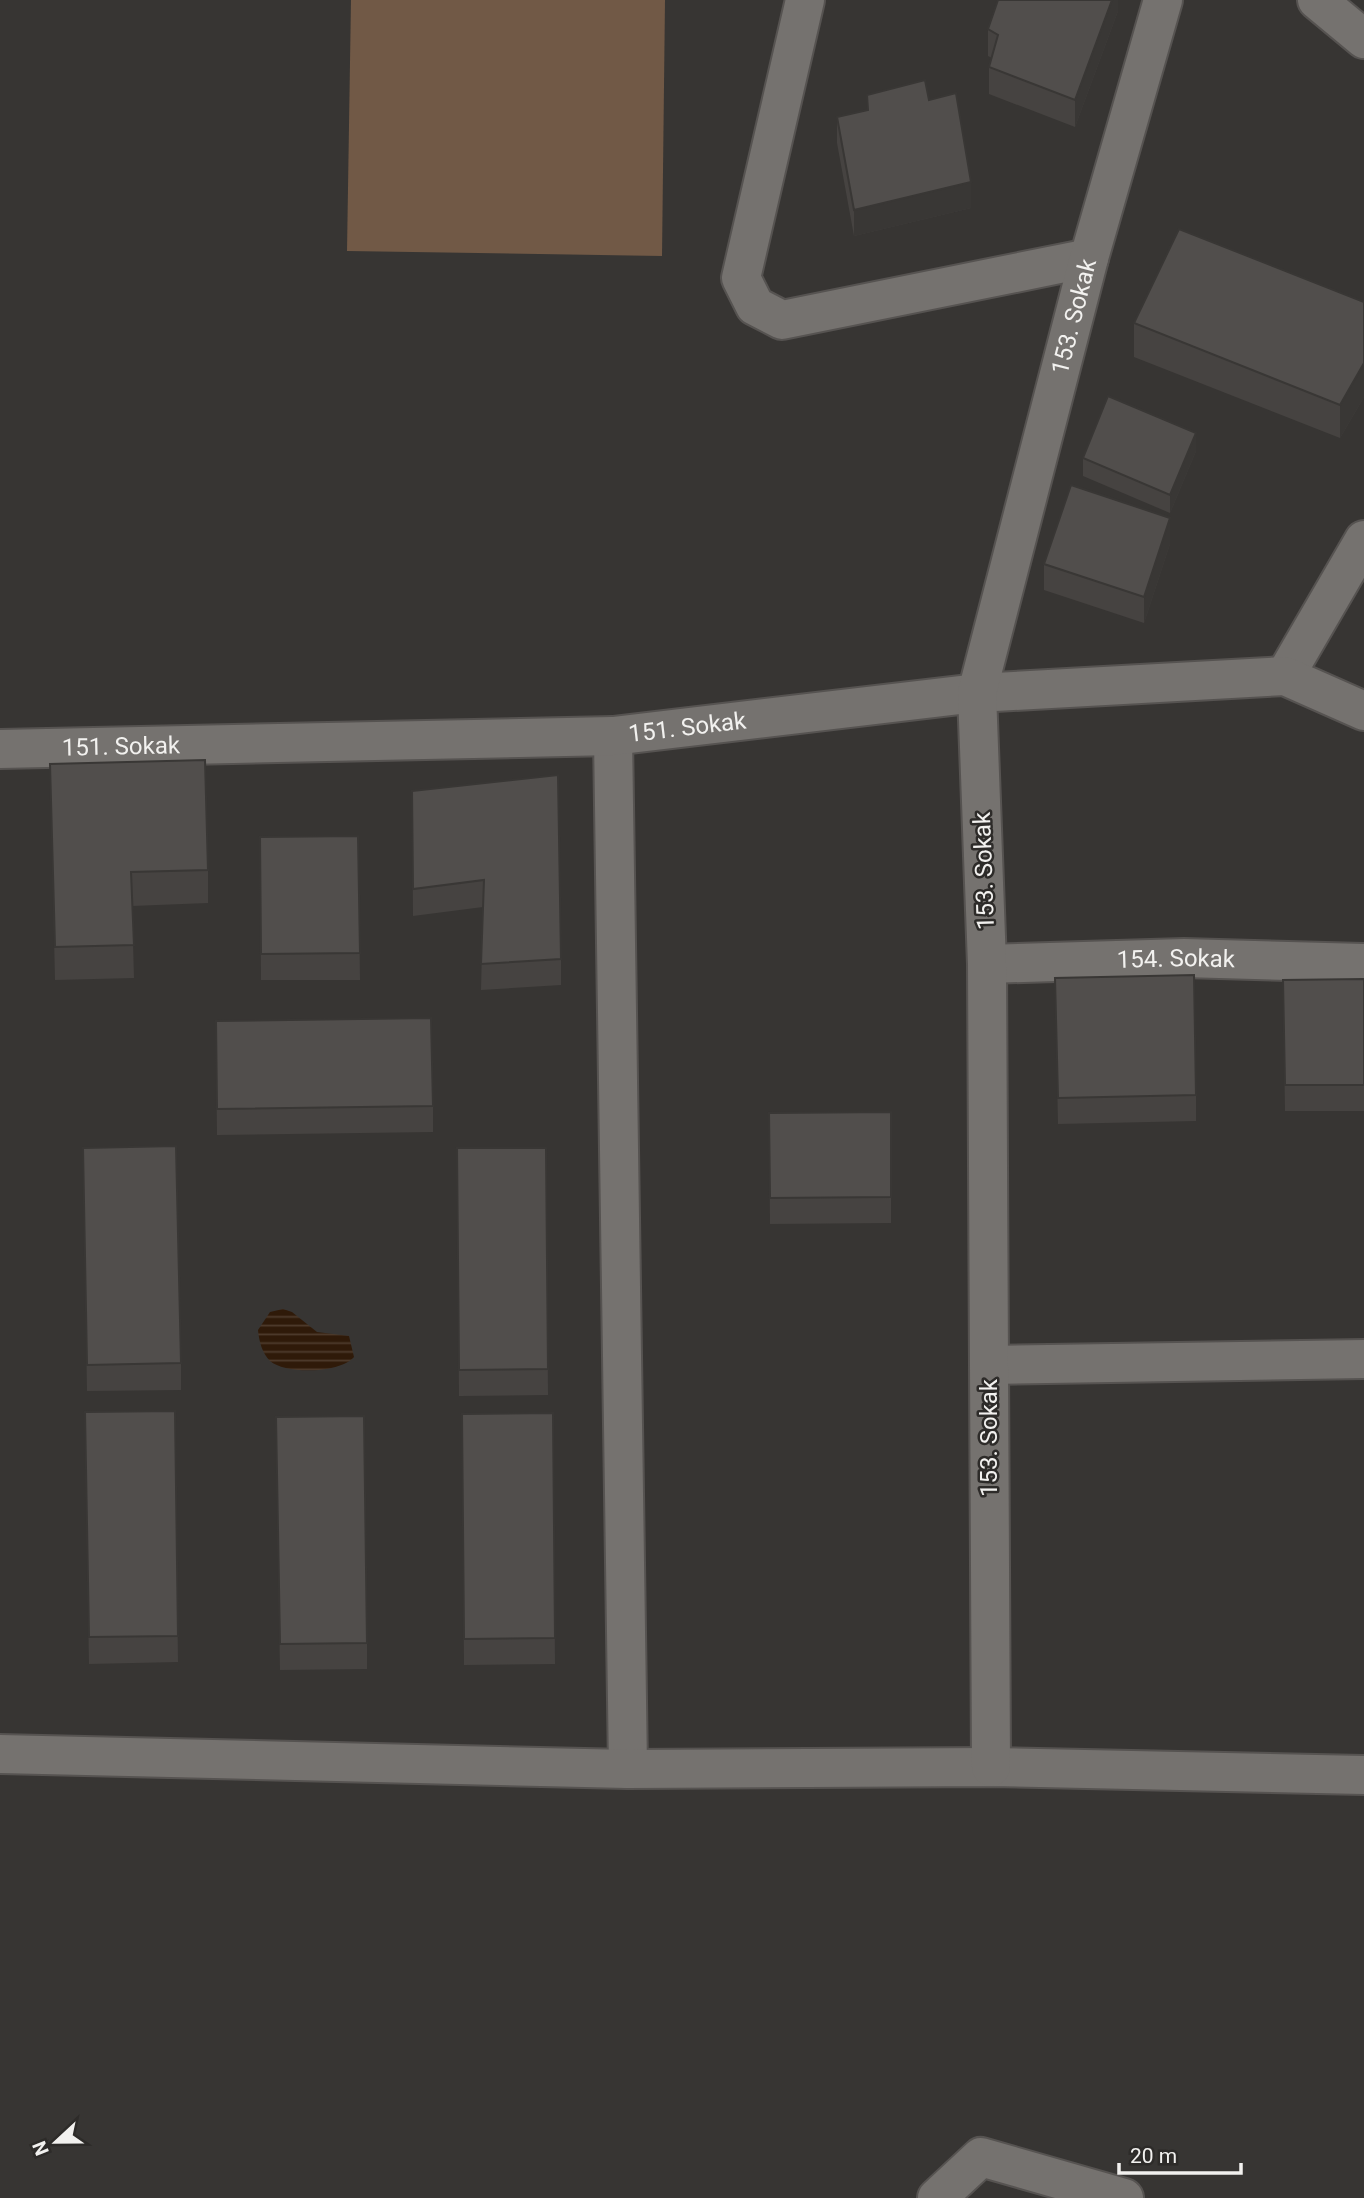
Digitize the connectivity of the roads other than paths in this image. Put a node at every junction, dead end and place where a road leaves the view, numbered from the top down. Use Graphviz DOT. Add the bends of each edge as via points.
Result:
graph roads {
  1 [pos="805,0"];
  2 [pos="1163,0"];
  3 [pos="1317,0"];
  4 [pos="1364,40"];
  5 [pos="1090,258"];
  6 [pos="1364,540"];
  7 [pos="1285,676"];
  8 [pos="977,693"];
  9 [pos="1364,711"];
  10 [pos="613,736"];
  11 [pos="0,749"];
  12 [pos="1364,963"];
  13 [pos="987,964"];
  14 [pos="1364,1359"];
  15 [pos="989,1365"];
  16 [pos="0,1754"];
  17 [pos="991,1768"];
  18 [pos="628,1769"];
  19 [pos="1364,1775"];
  20 [pos="937,2198"];
  21 [pos="1124,2198"];
  1 -- 5 [label="street" via="741,278 755,306 782,320"];
  2 -- 5 [label="street, 153. Sokak"];
  3 -- 4 [label="street"];
  5 -- 8 [label="street, 153. Sokak"];
  6 -- 7 [label="street"];
  7 -- 8 [label="street, 151. Sokak"];
  7 -- 9 [label="street, 151. Sokak"];
  8 -- 10 [label="street, 151. Sokak"];
  8 -- 13 [label="street, 153. Sokak"];
  10 -- 11 [label="street, 151. Sokak"];
  10 -- 18 [label="street"];
  12 -- 13 [label="street, 154. Sokak" via="1184,958"];
  13 -- 15 [label="street, 153. Sokak"];
  14 -- 15 [label="street"];
  15 -- 17 [label="street, 153. Sokak"];
  16 -- 18 [label="street"];
  17 -- 18 [label="street"];
  17 -- 19 [label="street"];
  20 -- 21 [label="street" via="981,2157"];
}
